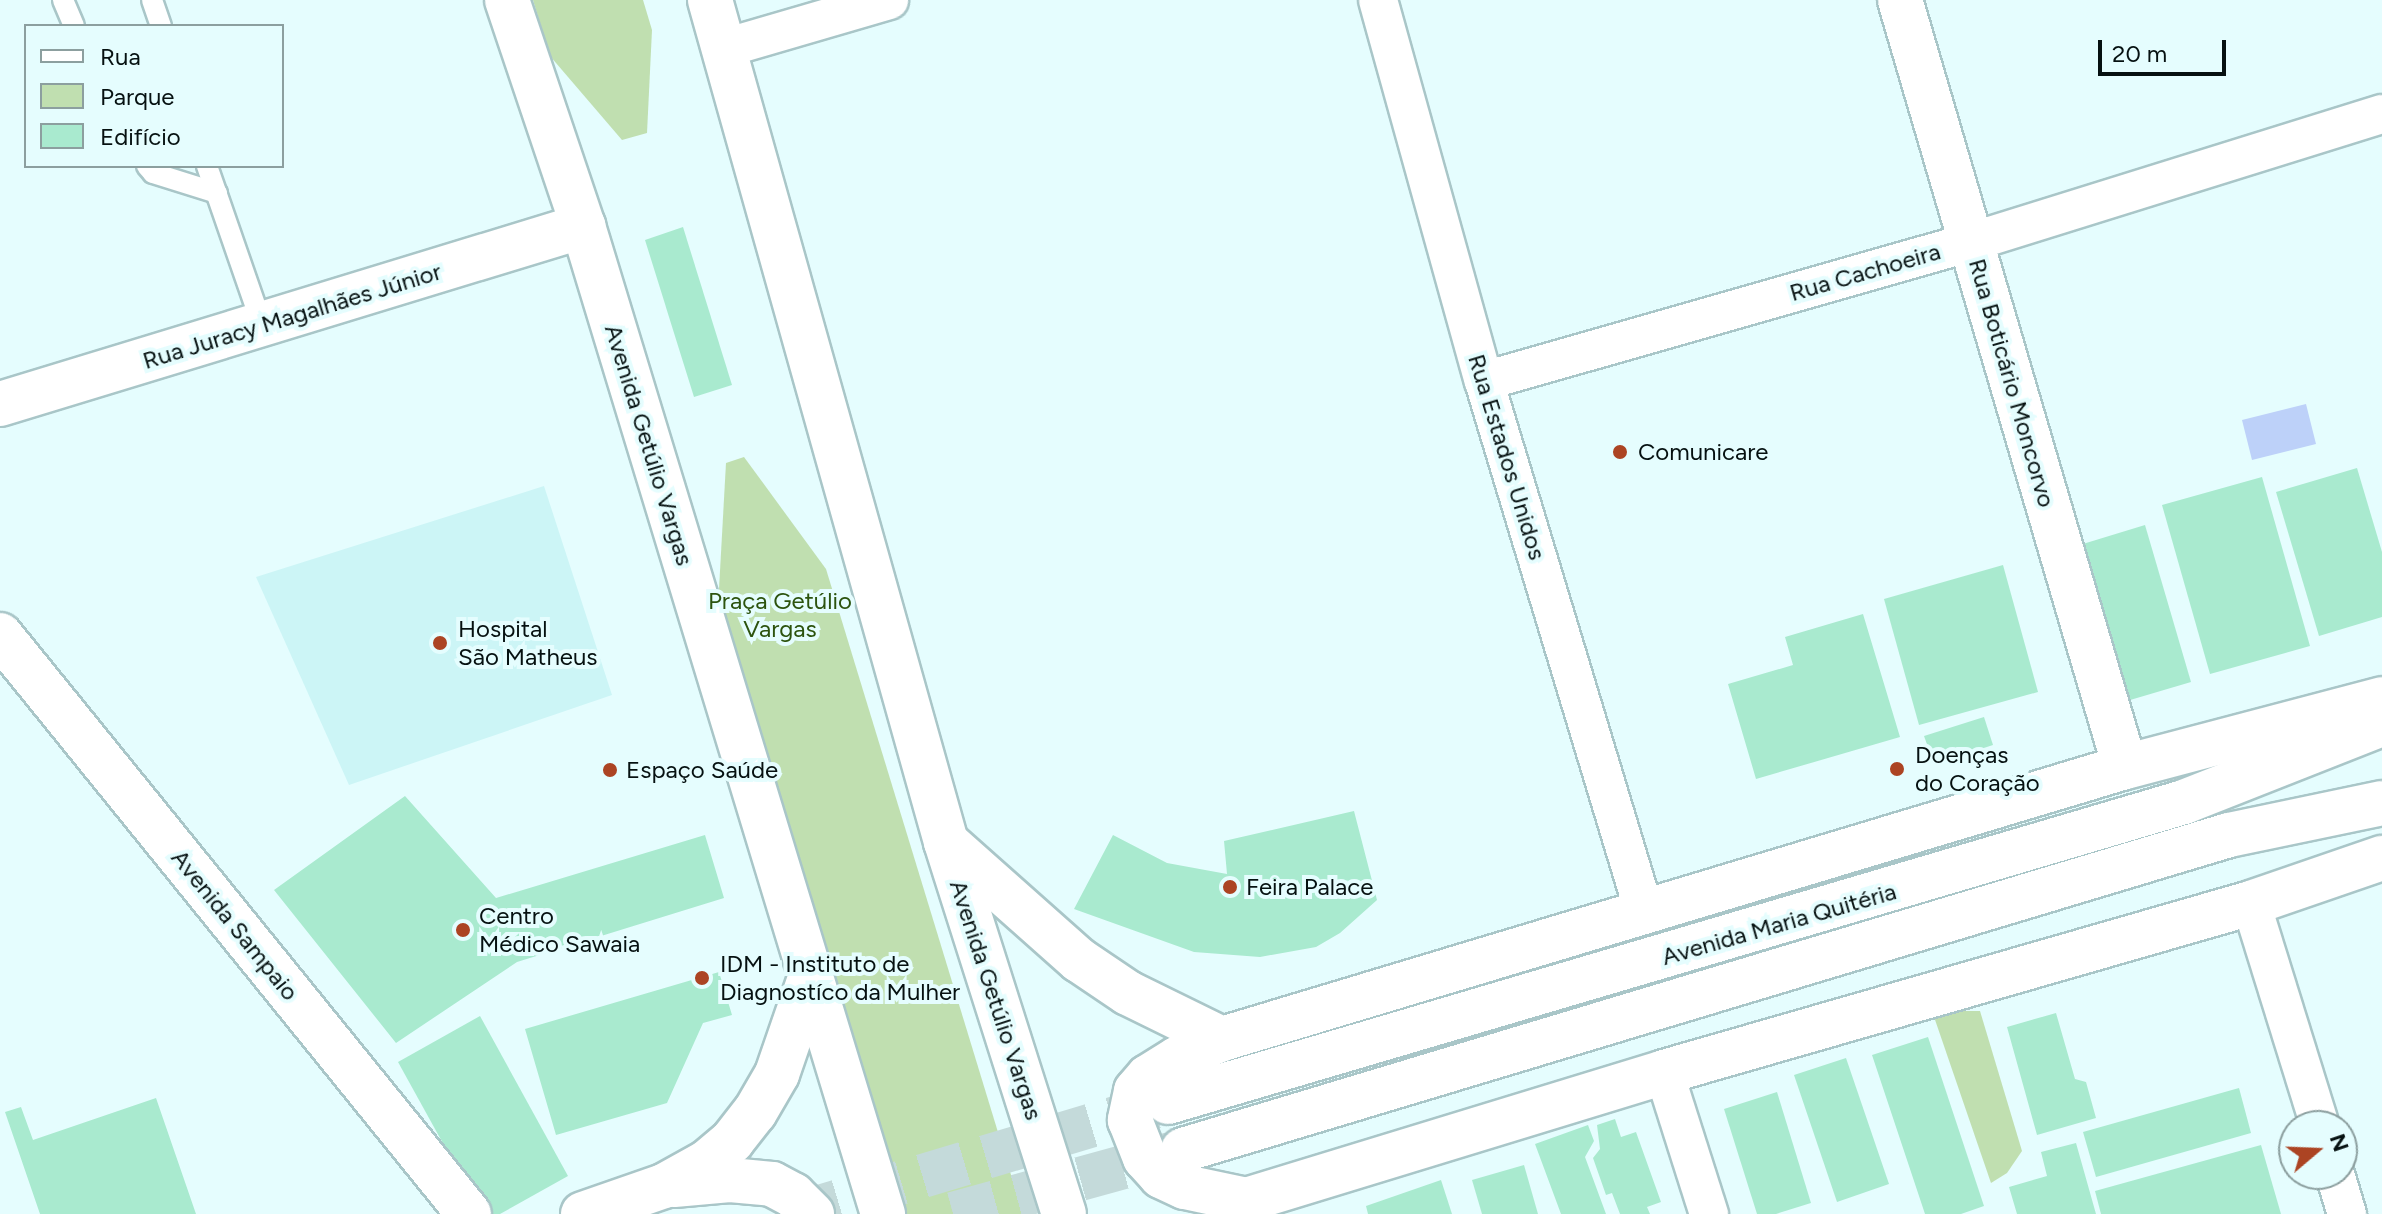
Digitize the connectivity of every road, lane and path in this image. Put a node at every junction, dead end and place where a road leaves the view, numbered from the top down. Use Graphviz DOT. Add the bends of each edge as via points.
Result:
graph roads {
  1 [pos="63,0"];
  2 [pos="152,0"];
  3 [pos="507,0"];
  4 [pos="710,0"];
  5 [pos="889,0"];
  6 [pos="1378,0"];
  7 [pos="1900,0"];
  8 [pos="73,24"];
  9 [pos="160,24"];
  10 [pos="725,48"];
  11 [pos="2382,114"];
  12 [pos="149,168"];
  13 [pos="208,168"];
  14 [pos="217,193"];
  15 [pos="583,226"];
  16 [pos="1971,242"];
  17 [pos="262,325"];
  18 [pos="1484,381"];
  19 [pos="0,404"];
  20 [pos="0,635"];
  21 [pos="2382,699"];
  22 [pos="2382,724"];
  23 [pos="2125,767"];
  24 [pos="2382,803"];
  25 [pos="946,842"];
  26 [pos="2382,858"];
  27 [pos="2251,903"];
  28 [pos="1644,911"];
  29 [pos="810,978"];
  30 [pos="1222,1039"];
  31 [pos="1664,1072"];
  32 [pos="1168,1102"];
  33 [pos="2315,1110"];
  34 [pos="1183,1150"];
  35 [pos="664,1186"];
  36 [pos="2340,1190"];
  37 [pos="1243,1207"];
  38 [pos="469,1214"];
  39 [pos="583,1214"];
  40 [pos="812,1214"];
  41 [pos="883,1214"];
  42 [pos="1064,1214"];
  43 [pos="1709,1214"];
  44 [pos="2347,1214"];
  1 -- 8 [label="lane"];
  2 -- 9 [label="lane"];
  3 -- 15 [label="main road, Avenida Getúlio Vargas"];
  4 -- 10 [label="main road, Avenida Getúlio Vargas"];
  5 -- 10 [label="street"];
  6 -- 18 [label="street, Rua Estados Unidos"];
  7 -- 16 [label="main road, Rua Boticário Moncorvo"];
  10 -- 25 [label="main road, Avenida Getúlio Vargas"];
  11 -- 16 [label="street, Rua Cachoeira"];
  12 -- 14 [label="lane"];
  13 -- 14 [label="lane"];
  14 -- 17 [label="lane"];
  15 -- 17 [label="main road, Rua Juracy Magalhães Júnior"];
  15 -- 29 [label="main road, Avenida Getúlio Vargas"];
  16 -- 18 [label="street, Rua Cachoeira"];
  16 -- 23 [label="main road, Rua Boticário Moncorvo"];
  17 -- 19 [label="main road, Rua Juracy Magalhães Júnior"];
  18 -- 28 [label="street, Rua Estados Unidos"];
  20 -- 38 [label="main road, Avenida Sampaio"];
  21 -- 23 [label="main road"];
  22 -- 32 [label="main road, Avenida Maria Quitéria" via="2184,802"];
  23 -- 28 [label="main road"];
  24 -- 34 [label="main road, Avenida Maria Quitéria" via="2229,835"];
  25 -- 30 [label="main road" via="1079,960 1128,993"];
  25 -- 42 [label="main road, Avenida Getúlio Vargas"];
  26 -- 27 [label="main road"];
  27 -- 31 [label="main road"];
  27 -- 33 [label="street"];
  28 -- 30 [label="main road"];
  29 -- 35 [label="main road" via="777,1074 755,1112 707,1162"];
  29 -- 41 [label="main road, Avenida Getúlio Vargas"];
  30 -- 37 [label="main road" via="1148,1077 1136,1091 1130,1120 1145,1158 1161,1176"];
  31 -- 37 [label="main road"];
  31 -- 43 [label="street"];
  35 -- 39 [label="main road"];
  35 -- 40 [label="main road" via="730,1180 772,1184"];
  36 -- 44 [label="street"];
}
